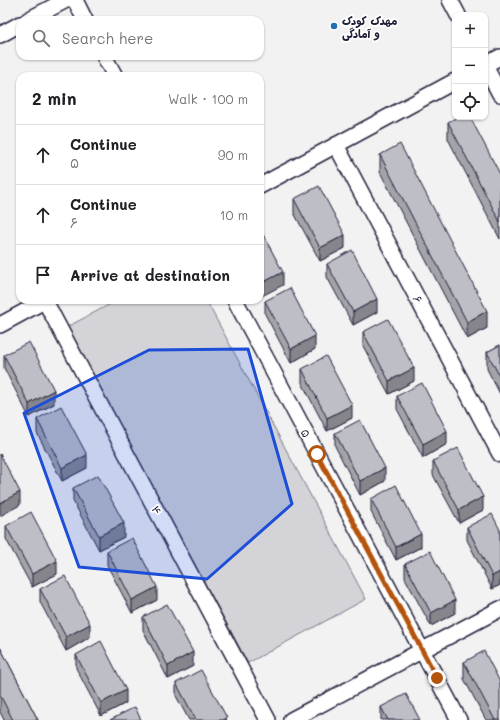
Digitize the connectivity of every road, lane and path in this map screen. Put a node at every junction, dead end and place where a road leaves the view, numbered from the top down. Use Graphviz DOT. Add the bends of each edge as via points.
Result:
graph roads {
  1 [pos="66,0"];
  2 [pos="74,0"];
  3 [pos="450,0"];
  4 [pos="456,12"];
  5 [pos="36,16"];
  6 [pos="83,16"];
  7 [pos="16,26"];
  8 [pos="0,35"];
  9 [pos="500,57"];
  10 [pos="106,60"];
  11 [pos="488,63"];
  12 [pos="488,71"];
  13 [pos="113,72"];
  14 [pos="452,83"];
  15 [pos="500,94"];
  16 [pos="336,145"];
  17 [pos="264,184"];
  18 [pos="39,304"];
  19 [pos="48,304"];
  20 [pos="237,304"];
  21 [pos="0,325"];
  22 [pos="500,454"];
  23 [pos="500,609"];
  24 [pos="422,651"];
  25 [pos="268,720"];
  26 [pos="291,720"];
  27 [pos="459,720"];
  1 -- 5 [label="street"];
  2 -- 6 [label="street"];
  3 -- 4 [label="street"];
  7 -- 8 [label="street"];
  9 -- 11 [label="street"];
  10 -- 13 [label="street"];
  12 -- 15 [label="street"];
  14 -- 16 [label="street"];
  16 -- 17 [label="street"];
  16 -- 22 [label="street, ۶"];
  18 -- 21 [label="street"];
  19 -- 25 [label="street, ۴"];
  20 -- 24 [label="street, ۵"];
  23 -- 24 [label="street"];
  24 -- 26 [label="street"];
  24 -- 27 [label="street"];
}
